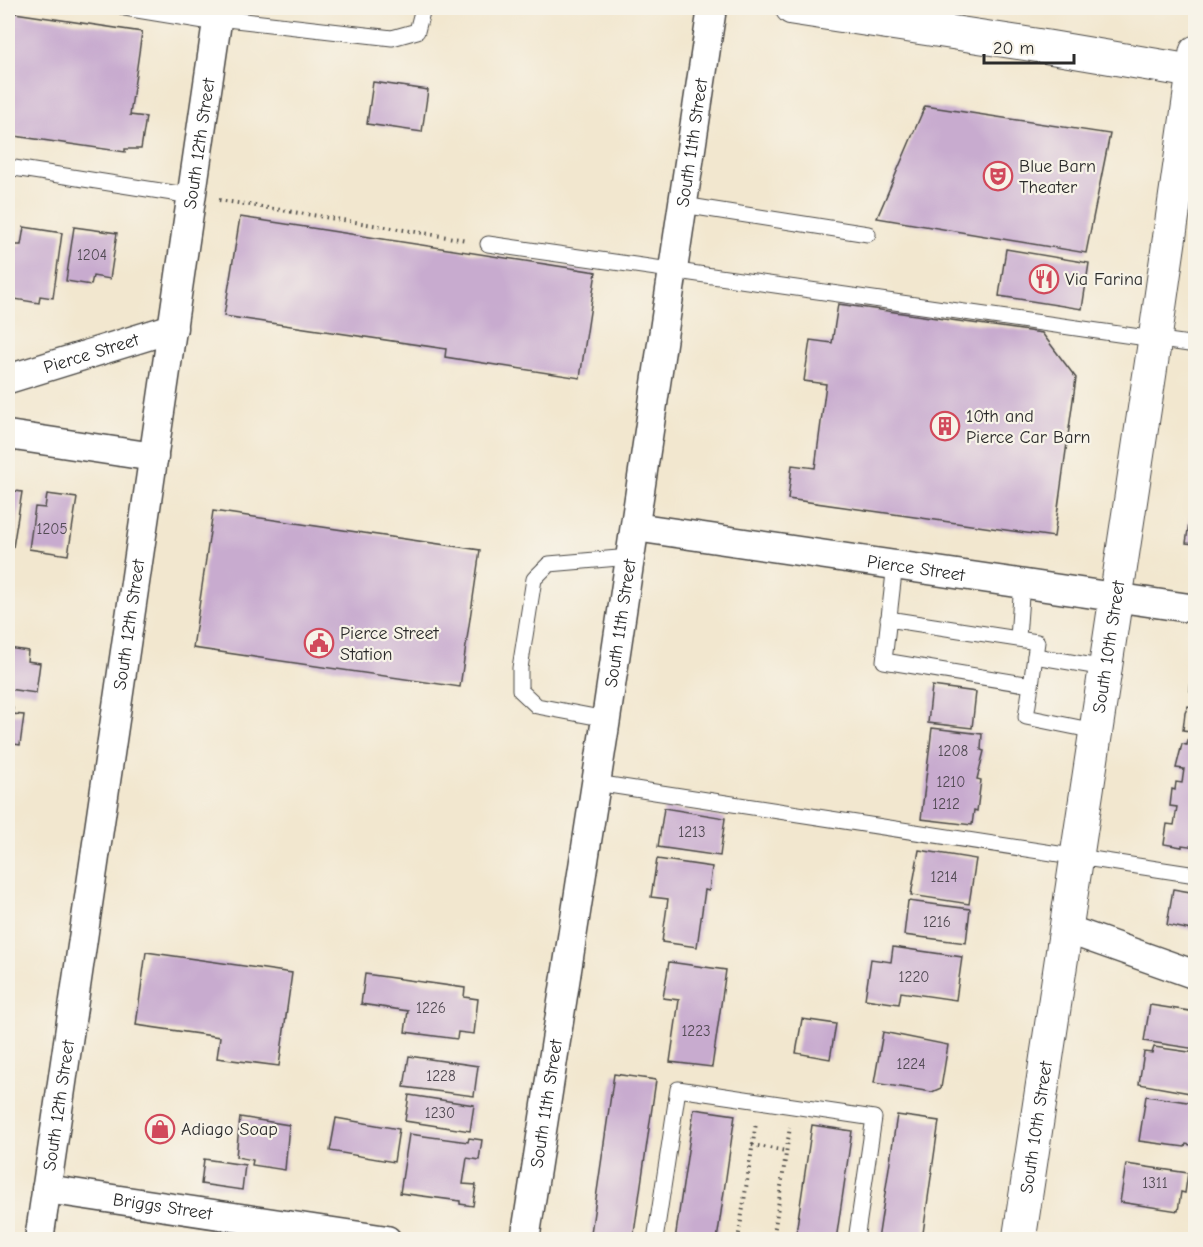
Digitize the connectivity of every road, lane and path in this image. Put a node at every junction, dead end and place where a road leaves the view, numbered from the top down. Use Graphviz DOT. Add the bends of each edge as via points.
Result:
graph roads {
  1 [pos="125,8"];
  2 [pos="423,8"];
  3 [pos="712,8"];
  4 [pos="792,8"];
  5 [pos="218,16"];
  6 [pos="1195,66"];
  7 [pos="8,167"];
  8 [pos="192,196"];
  9 [pos="683,205"];
  10 [pos="868,234"];
  11 [pos="488,244"];
  12 [pos="674,269"];
  13 [pos="173,328"];
  14 [pos="1155,339"];
  15 [pos="1196,345"];
  16 [pos="8,379"];
  17 [pos="8,435"];
  18 [pos="154,457"];
  19 [pos="635,527"];
  20 [pos="630,557"];
  21 [pos="895,564"];
  22 [pos="1022,582"];
  23 [pos="1116,597"];
  24 [pos="1196,609"];
  25 [pos="888,619"];
  26 [pos="1018,638"];
  27 [pos="1035,656"];
  28 [pos="1105,668"];
  29 [pos="1030,685"];
  30 [pos="606,719"];
  31 [pos="1095,731"];
  32 [pos="596,783"];
  33 [pos="1076,856"];
  34 [pos="1196,875"];
  35 [pos="1066,929"];
  36 [pos="1196,975"];
  37 [pos="759,1101"];
  38 [pos="793,1106"];
  39 [pos="752,1145"];
  40 [pos="786,1151"];
  41 [pos="46,1189"];
  42 [pos="291,1232"];
  43 [pos="39,1239"];
  44 [pos="387,1239"];
  45 [pos="525,1239"];
  46 [pos="656,1239"];
  47 [pos="738,1239"];
  48 [pos="773,1239"];
  49 [pos="856,1239"];
  50 [pos="1020,1239"];
  1 -- 5 [label="lane"];
  2 -- 5 [label="lane" via="417,31 392,38"];
  3 -- 9 [label="street, South 11th Street"];
  4 -- 6 [label="main road"];
  5 -- 8 [label="street, South 12th Street"];
  6 -- 14 [label="main road, South 10th Street"];
  7 -- 8 [label="lane"];
  8 -- 11 [label="path"];
  8 -- 13 [label="street, South 12th Street"];
  9 -- 10 [label="lane"];
  9 -- 12 [label="street, South 11th Street"];
  11 -- 12 [label="lane"];
  12 -- 14 [label="lane"];
  12 -- 19 [label="street, South 11th Street"];
  13 -- 16 [label="street, Pierce Street"];
  13 -- 18 [label="street, South 12th Street"];
  14 -- 15 [label="lane"];
  14 -- 23 [label="main road, South 10th Street"];
  17 -- 18 [label="street"];
  18 -- 41 [label="street, South 12th Street"];
  19 -- 20 [label="street, South 11th Street"];
  19 -- 21 [label="street, Pierce Street"];
  20 -- 30 [label="street, South 11th Street"];
  20 -- 30 [label="lane" via="549,564 534,579 520,668 520,690 537,706"];
  21 -- 22 [label="street, Pierce Street"];
  21 -- 25 [label="lane"];
  22 -- 23 [label="street, Pierce Street"];
  22 -- 26 [label="lane"];
  23 -- 24 [label="street, Pierce Street"];
  23 -- 28 [label="main road, South 10th Street"];
  25 -- 26 [label="lane"];
  25 -- 29 [label="lane" via="884,661"];
  26 -- 27 [label="lane" via="1037,642"];
  27 -- 28 [label="lane"];
  27 -- 29 [label="lane"];
  28 -- 31 [label="main road, South 10th Street"];
  29 -- 31 [label="lane" via="1026,717"];
  30 -- 32 [label="street, South 11th Street"];
  31 -- 33 [label="main road, South 10th Street"];
  32 -- 33 [label="lane"];
  32 -- 45 [label="street, South 11th Street"];
  33 -- 34 [label="lane"];
  33 -- 35 [label="main road, South 10th Street"];
  35 -- 36 [label="street"];
  35 -- 50 [label="main road, South 10th Street"];
  37 -- 38 [label="lane"];
  37 -- 39 [label="path"];
  37 -- 46 [label="lane" via="678,1089"];
  38 -- 40 [label="path"];
  38 -- 49 [label="lane" via="874,1118"];
  39 -- 40 [label="path"];
  39 -- 47 [label="path"];
  40 -- 48 [label="path"];
  41 -- 42 [label="street, Briggs Street"];
  41 -- 43 [label="street, South 12th Street"];
  42 -- 44 [label="street, Briggs Street"];
}
